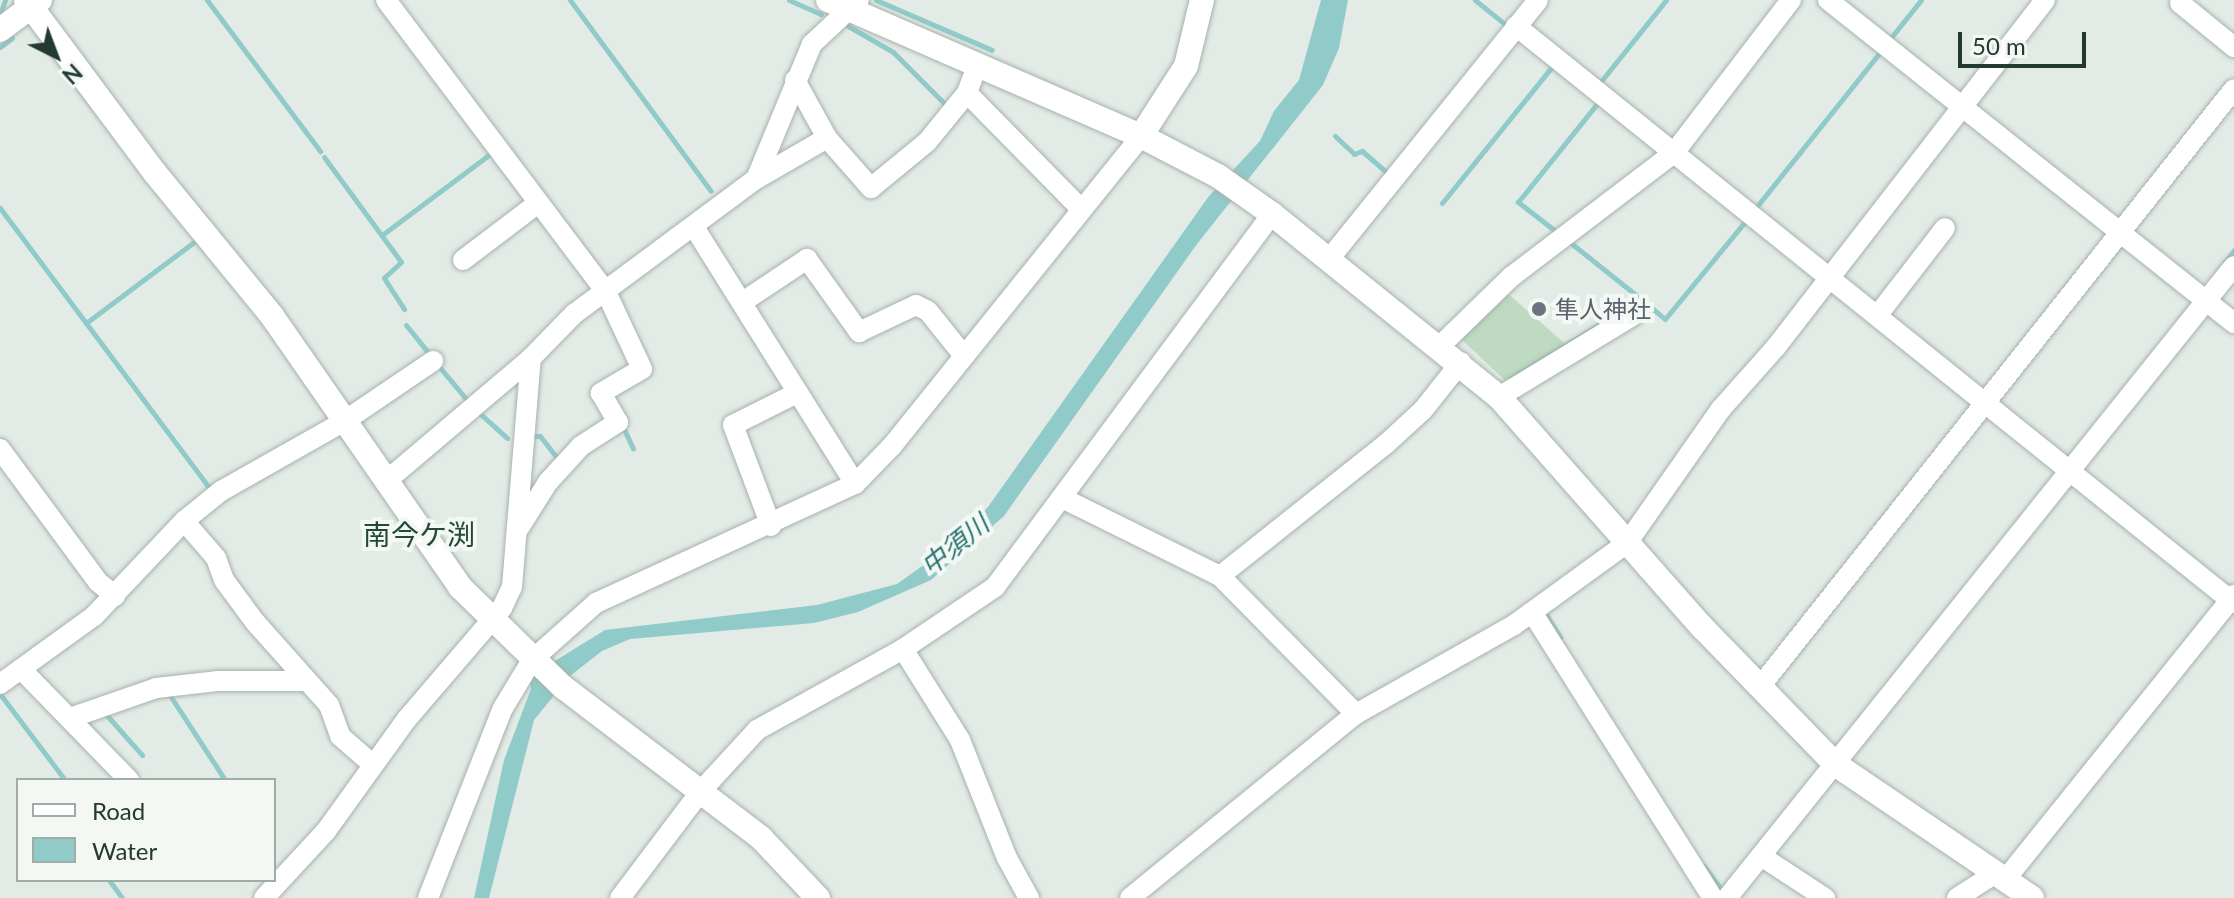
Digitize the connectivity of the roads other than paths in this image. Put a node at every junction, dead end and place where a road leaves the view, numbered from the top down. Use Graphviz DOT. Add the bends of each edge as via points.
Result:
graph roads {
  1 [pos="386,0"];
  2 [pos="1202,0"];
  3 [pos="1538,0"];
  4 [pos="1791,0"];
  5 [pos="1828,0"];
  6 [pos="2045,0"];
  7 [pos="32,2"];
  8 [pos="845,3"];
  9 [pos="2180,3"];
  10 [pos="1516,26"];
  11 [pos="0,30"];
  12 [pos="2234,47"];
  13 [pos="976,68"];
  14 [pos="795,80"];
  15 [pos="2234,89"];
  16 [pos="967,93"];
  17 [pos="1961,105"];
  18 [pos="1141,136"];
  19 [pos="827,138"];
  20 [pos="1674,153"];
  21 [pos="756,179"];
  22 [pos="538,203"];
  23 [pos="1263,207"];
  24 [pos="1080,208"];
  25 [pos="694,227"];
  26 [pos="1945,228"];
  27 [pos="2119,234"];
  28 [pos="1330,258"];
  29 [pos="463,260"];
  30 [pos="2234,266"];
  31 [pos="1830,278"];
  32 [pos="606,292"];
  33 [pos="2201,297"];
  34 [pos="744,301"];
  35 [pos="1634,315"];
  36 [pos="1877,316"];
  37 [pos="2234,323"];
  38 [pos="1441,345"];
  39 [pos="964,356"];
  40 [pos="531,358"];
  41 [pos="433,361"];
  42 [pos="1461,362"];
  43 [pos="797,393"];
  44 [pos="1499,397"];
  45 [pos="1983,404"];
  46 [pos="343,422"];
  47 [pos="0,449"];
  48 [pos="2065,468"];
  49 [pos="385,482"];
  50 [pos="855,484"];
  51 [pos="1064,499"];
  52 [pos="184,521"];
  53 [pos="771,526"];
  54 [pos="517,530"];
  55 [pos="1627,543"];
  56 [pos="1220,576"];
  57 [pos="115,596"];
  58 [pos="2233,599"];
  59 [pos="1532,612"];
  60 [pos="490,621"];
  61 [pos="903,649"];
  62 [pos="535,663"];
  63 [pos="21,669"];
  64 [pos="305,681"];
  65 [pos="0,684"];
  66 [pos="1759,688"];
  67 [pos="1356,714"];
  68 [pos="70,718"];
  69 [pos="372,764"];
  70 [pos="1835,764"];
  71 [pos="127,778"];
  72 [pos="701,791"];
  73 [pos="1761,856"];
  74 [pos="2001,876"];
  75 [pos="268,892"];
  76 [pos="428,898"];
  77 [pos="620,898"];
  78 [pos="818,898"];
  79 [pos="1029,898"];
  80 [pos="1130,898"];
  81 [pos="1713,898"];
  82 [pos="1727,898"];
  83 [pos="1825,898"];
  84 [pos="1957,898"];
  85 [pos="2032,898"];
  1 -- 22 [label="street"];
  2 -- 18 [label="street" via="1186,66"];
  3 -- 10 [label="street"];
  4 -- 20 [label="street"];
  5 -- 17 [label="street"];
  6 -- 17 [label="street"];
  7 -- 11 [label="street"];
  7 -- 46 [label="street" via="155,173 272,316"];
  8 -- 13 [label="street"];
  8 -- 14 [label="street" via="812,44"];
  9 -- 12 [label="street"];
  10 -- 20 [label="street"];
  10 -- 28 [label="street"];
  13 -- 16 [label="street"];
  13 -- 18 [label="street"];
  14 -- 19 [label="street"];
  14 -- 21 [label="street"];
  15 -- 27 [label="street"];
  16 -- 19 [label="street" via="927,142 871,188"];
  16 -- 24 [label="street"];
  17 -- 27 [label="street"];
  17 -- 31 [label="street"];
  18 -- 23 [label="street" via="1218,176"];
  18 -- 24 [label="street"];
  19 -- 21 [label="street"];
  20 -- 31 [label="street"];
  20 -- 38 [label="street" via="1511,277"];
  21 -- 25 [label="street"];
  22 -- 29 [label="street"];
  22 -- 32 [label="street"];
  23 -- 28 [label="street"];
  23 -- 51 [label="street"];
  24 -- 39 [label="street"];
  25 -- 32 [label="street"];
  25 -- 34 [label="street"];
  26 -- 36 [label="street"];
  27 -- 33 [label="street"];
  27 -- 45 [label="street"];
  28 -- 38 [label="street"];
  30 -- 33 [label="street"];
  31 -- 36 [label="street"];
  31 -- 55 [label="street" via="1721,409"];
  32 -- 40 [label="street" via="545,338"];
  32 -- 54 [label="street" via="642,369 601,393 618,422 581,446 548,482"];
  33 -- 37 [label="street"];
  33 -- 48 [label="street"];
  34 -- 39 [label="street" via="807,259 859,332 916,305 928,311"];
  34 -- 43 [label="street"];
  35 -- 44 [label="street"];
  36 -- 45 [label="street"];
  38 -- 42 [label="street"];
  39 -- 50 [label="street"];
  40 -- 49 [label="street"];
  40 -- 54 [label="street"];
  41 -- 46 [label="street"];
  42 -- 44 [label="street"];
  42 -- 56 [label="street" via="1423,410 1386,444"];
  43 -- 50 [label="street"];
  43 -- 53 [label="street" via="733,425"];
  44 -- 55 [label="street"];
  45 -- 48 [label="street"];
  45 -- 66 [label="street"];
  46 -- 49 [label="street"];
  46 -- 52 [label="street" via="221,491"];
  47 -- 57 [label="street" via="98,582"];
  48 -- 58 [label="street"];
  48 -- 70 [label="street"];
  49 -- 60 [label="street"];
  50 -- 53 [label="street"];
  51 -- 56 [label="street"];
  51 -- 61 [label="street" via="995,587"];
  52 -- 57 [label="street"];
  52 -- 64 [label="street" via="216,558 224,580 255,622"];
  53 -- 62 [label="street" via="596,603"];
  54 -- 60 [label="street" via="512,587"];
  55 -- 59 [label="street"];
  55 -- 66 [label="street"];
  56 -- 67 [label="street"];
  57 -- 63 [label="street"];
  58 -- 74 [label="street"];
  59 -- 67 [label="street"];
  59 -- 81 [label="street"];
  60 -- 62 [label="street"];
  60 -- 69 [label="street"];
  61 -- 72 [label="street" via="757,730"];
  61 -- 79 [label="street" via="960,740 1007,858"];
  62 -- 72 [label="street"];
  62 -- 76 [label="street" via="503,708"];
  63 -- 65 [label="street"];
  63 -- 68 [label="street"];
  64 -- 68 [label="street" via="217,681 156,688"];
  64 -- 69 [label="street" via="329,705 340,736"];
  66 -- 70 [label="street"];
  67 -- 80 [label="street"];
  68 -- 71 [label="street"];
  69 -- 75 [label="street" via="326,831"];
  70 -- 73 [label="street"];
  70 -- 74 [label="street"];
  72 -- 77 [label="street"];
  72 -- 78 [label="street" via="761,838"];
  73 -- 82 [label="street"];
  73 -- 83 [label="street"];
  74 -- 84 [label="street"];
  74 -- 85 [label="street"];
}
